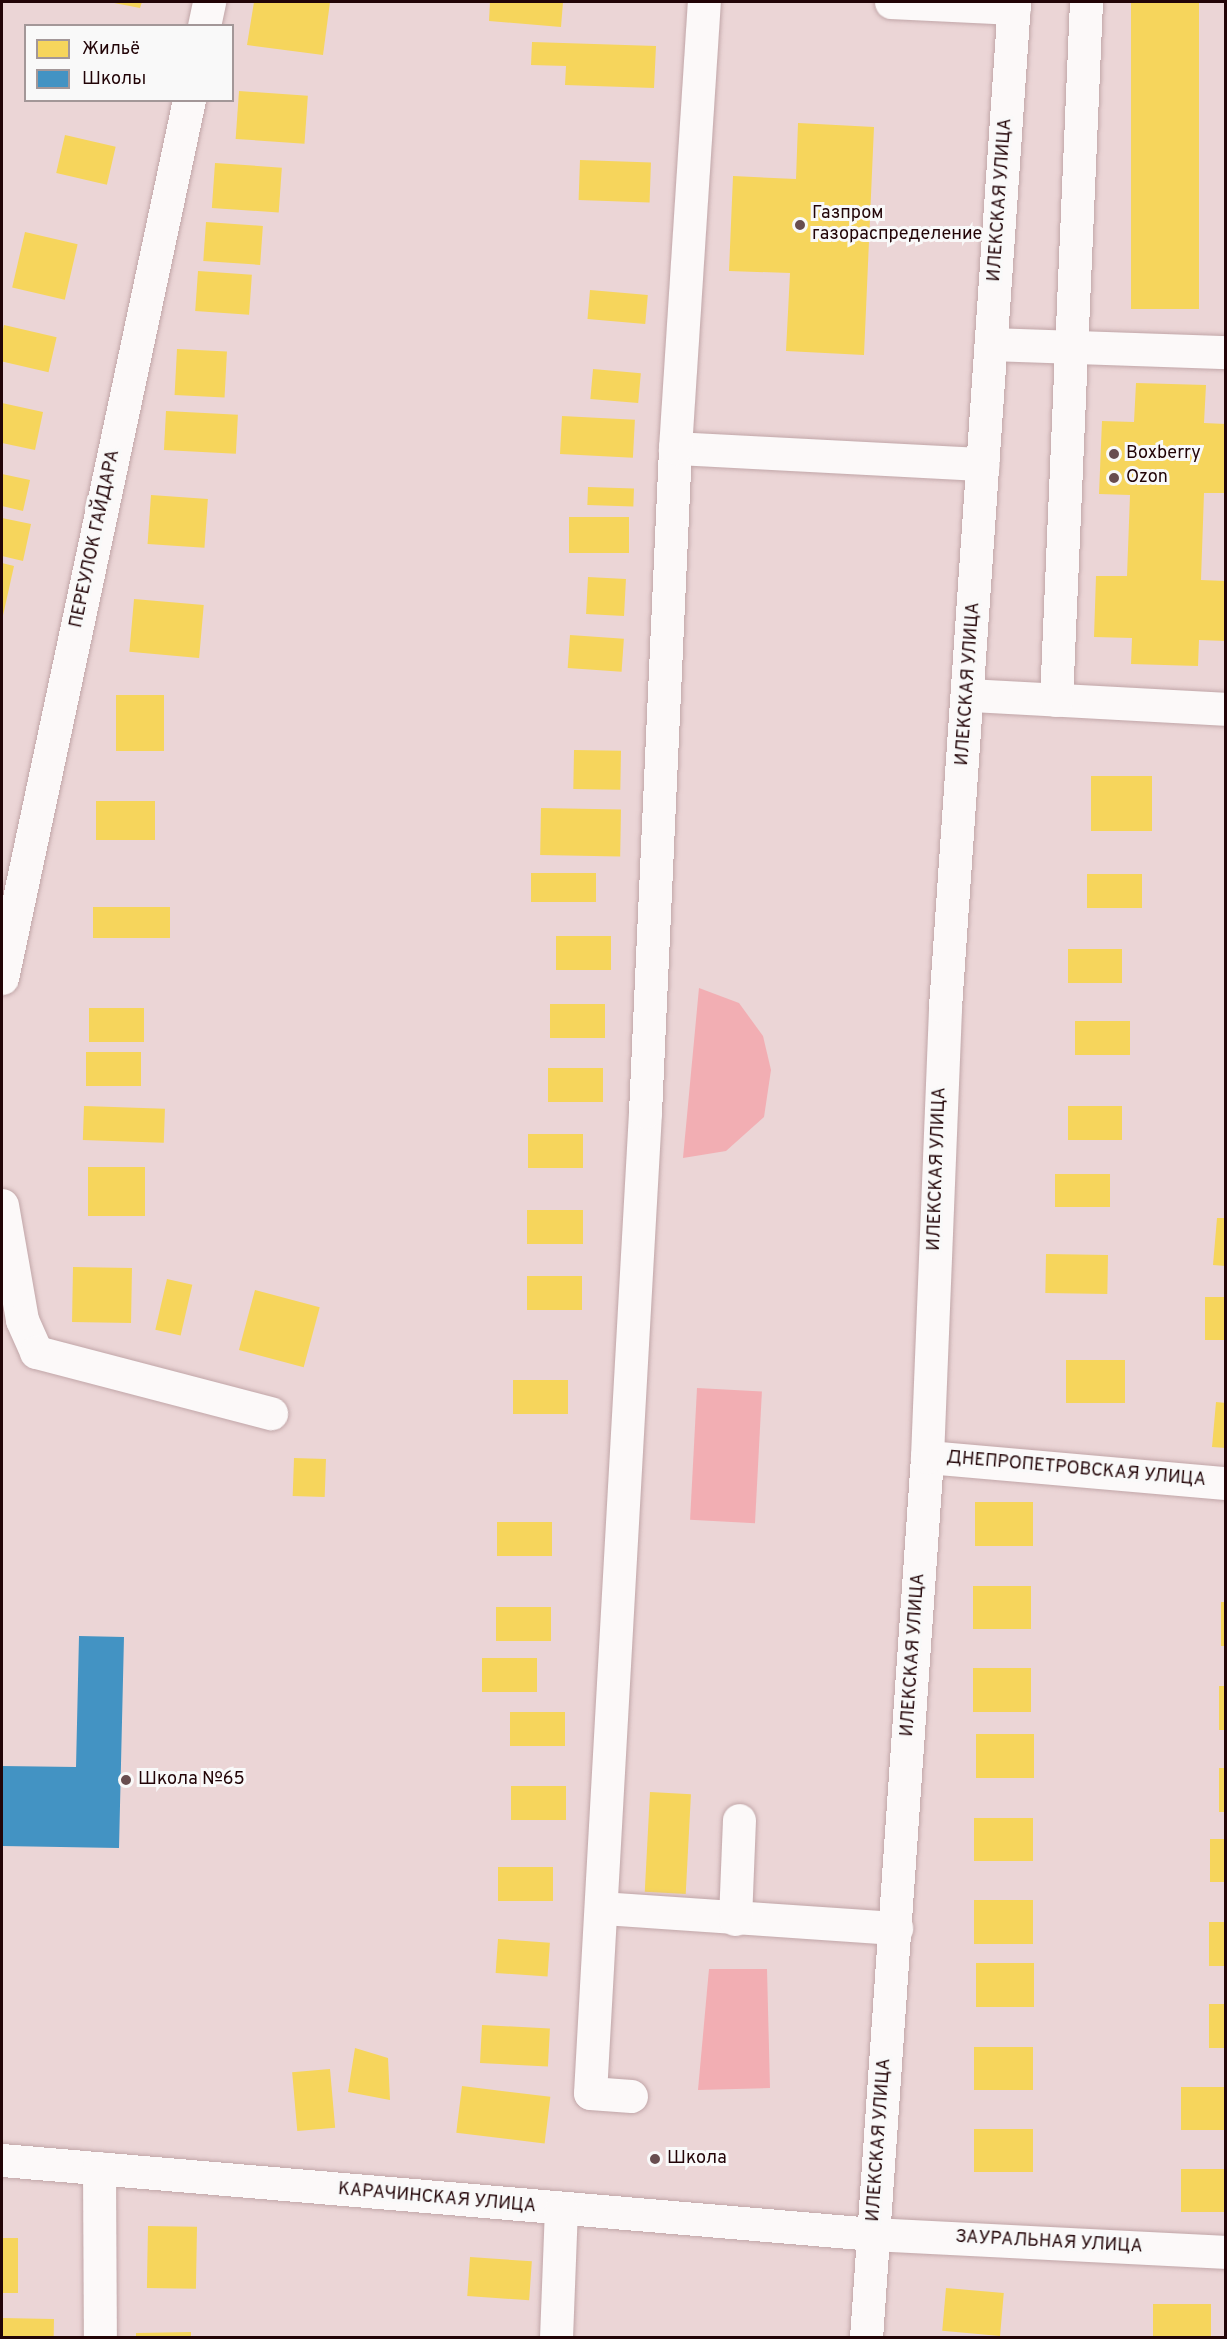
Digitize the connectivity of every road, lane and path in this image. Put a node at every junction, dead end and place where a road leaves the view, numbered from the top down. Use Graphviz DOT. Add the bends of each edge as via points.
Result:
graph roads {
  1 [pos="209,2"];
  2 [pos="704,2"];
  3 [pos="891,2"];
  4 [pos="1086,2"];
  5 [pos="1014,5"];
  6 [pos="204,24"];
  7 [pos="189,102"];
  8 [pos="992,344"];
  9 [pos="1072,345"];
  10 [pos="1226,352"];
  11 [pos="675,448"];
  12 [pos="983,464"];
  13 [pos="970,695"];
  14 [pos="1056,700"];
  15 [pos="1226,709"];
  16 [pos="2,978"];
  17 [pos="2,1205"];
  18 [pos="271,1413"];
  19 [pos="927,1457"];
  20 [pos="1226,1483"];
  21 [pos="739,1820"];
  22 [pos="602,1908"];
  23 [pos="735,1918"];
  24 [pos="896,1928"];
  25 [pos="631,2096"];
  26 [pos="2,2160"];
  27 [pos="99,2168"];
  28 [pos="561,2210"];
  29 [pos="873,2234"];
  30 [pos="1226,2252"];
  31 [pos="100,2337"];
  32 [pos="556,2337"];
  33 [pos="866,2337"];
  1 -- 6 [label="street"];
  2 -- 11 [label="street"];
  3 -- 5 [label="street"];
  4 -- 9 [label="street"];
  5 -- 8 [label="street, ИЛЕКСКАЯ УЛИЦА"];
  7 -- 16 [label="street, ПЕРЕУЛОК ГАЙДАРА"];
  8 -- 9 [label="street"];
  8 -- 12 [label="street, ИЛЕКСКАЯ УЛИЦА"];
  9 -- 10 [label="street"];
  9 -- 14 [label="street"];
  11 -- 12 [label="street"];
  11 -- 22 [label="street"];
  12 -- 13 [label="street, ИЛЕКСКАЯ УЛИЦА"];
  13 -- 14 [label="street"];
  13 -- 19 [label="street, ИЛЕКСКАЯ УЛИЦА" via="945,1007"];
  14 -- 15 [label="street"];
  17 -- 18 [label="street" via="22,1320 36,1352"];
  19 -- 20 [label="street, ДНЕПРОПЕТРОВСКАЯ УЛИЦА"];
  19 -- 24 [label="street, ИЛЕКСКАЯ УЛИЦА"];
  21 -- 23 [label="street"];
  22 -- 23 [label="street"];
  22 -- 25 [label="street" via="590,2093"];
  23 -- 24 [label="street"];
  24 -- 29 [label="street, ИЛЕКСКАЯ УЛИЦА"];
  26 -- 27 [label="street, КАРАЧИНСКАЯ УЛИЦА"];
  27 -- 28 [label="street, КАРАЧИНСКАЯ УЛИЦА"];
  27 -- 31 [label="street"];
  28 -- 29 [label="street, КАРАЧИНСКАЯ УЛИЦА"];
  28 -- 32 [label="street"];
  29 -- 30 [label="street, ЗАУРАЛЬНАЯ УЛИЦА"];
  29 -- 33 [label="street, ИЛЕКСКАЯ УЛИЦА"];
}
